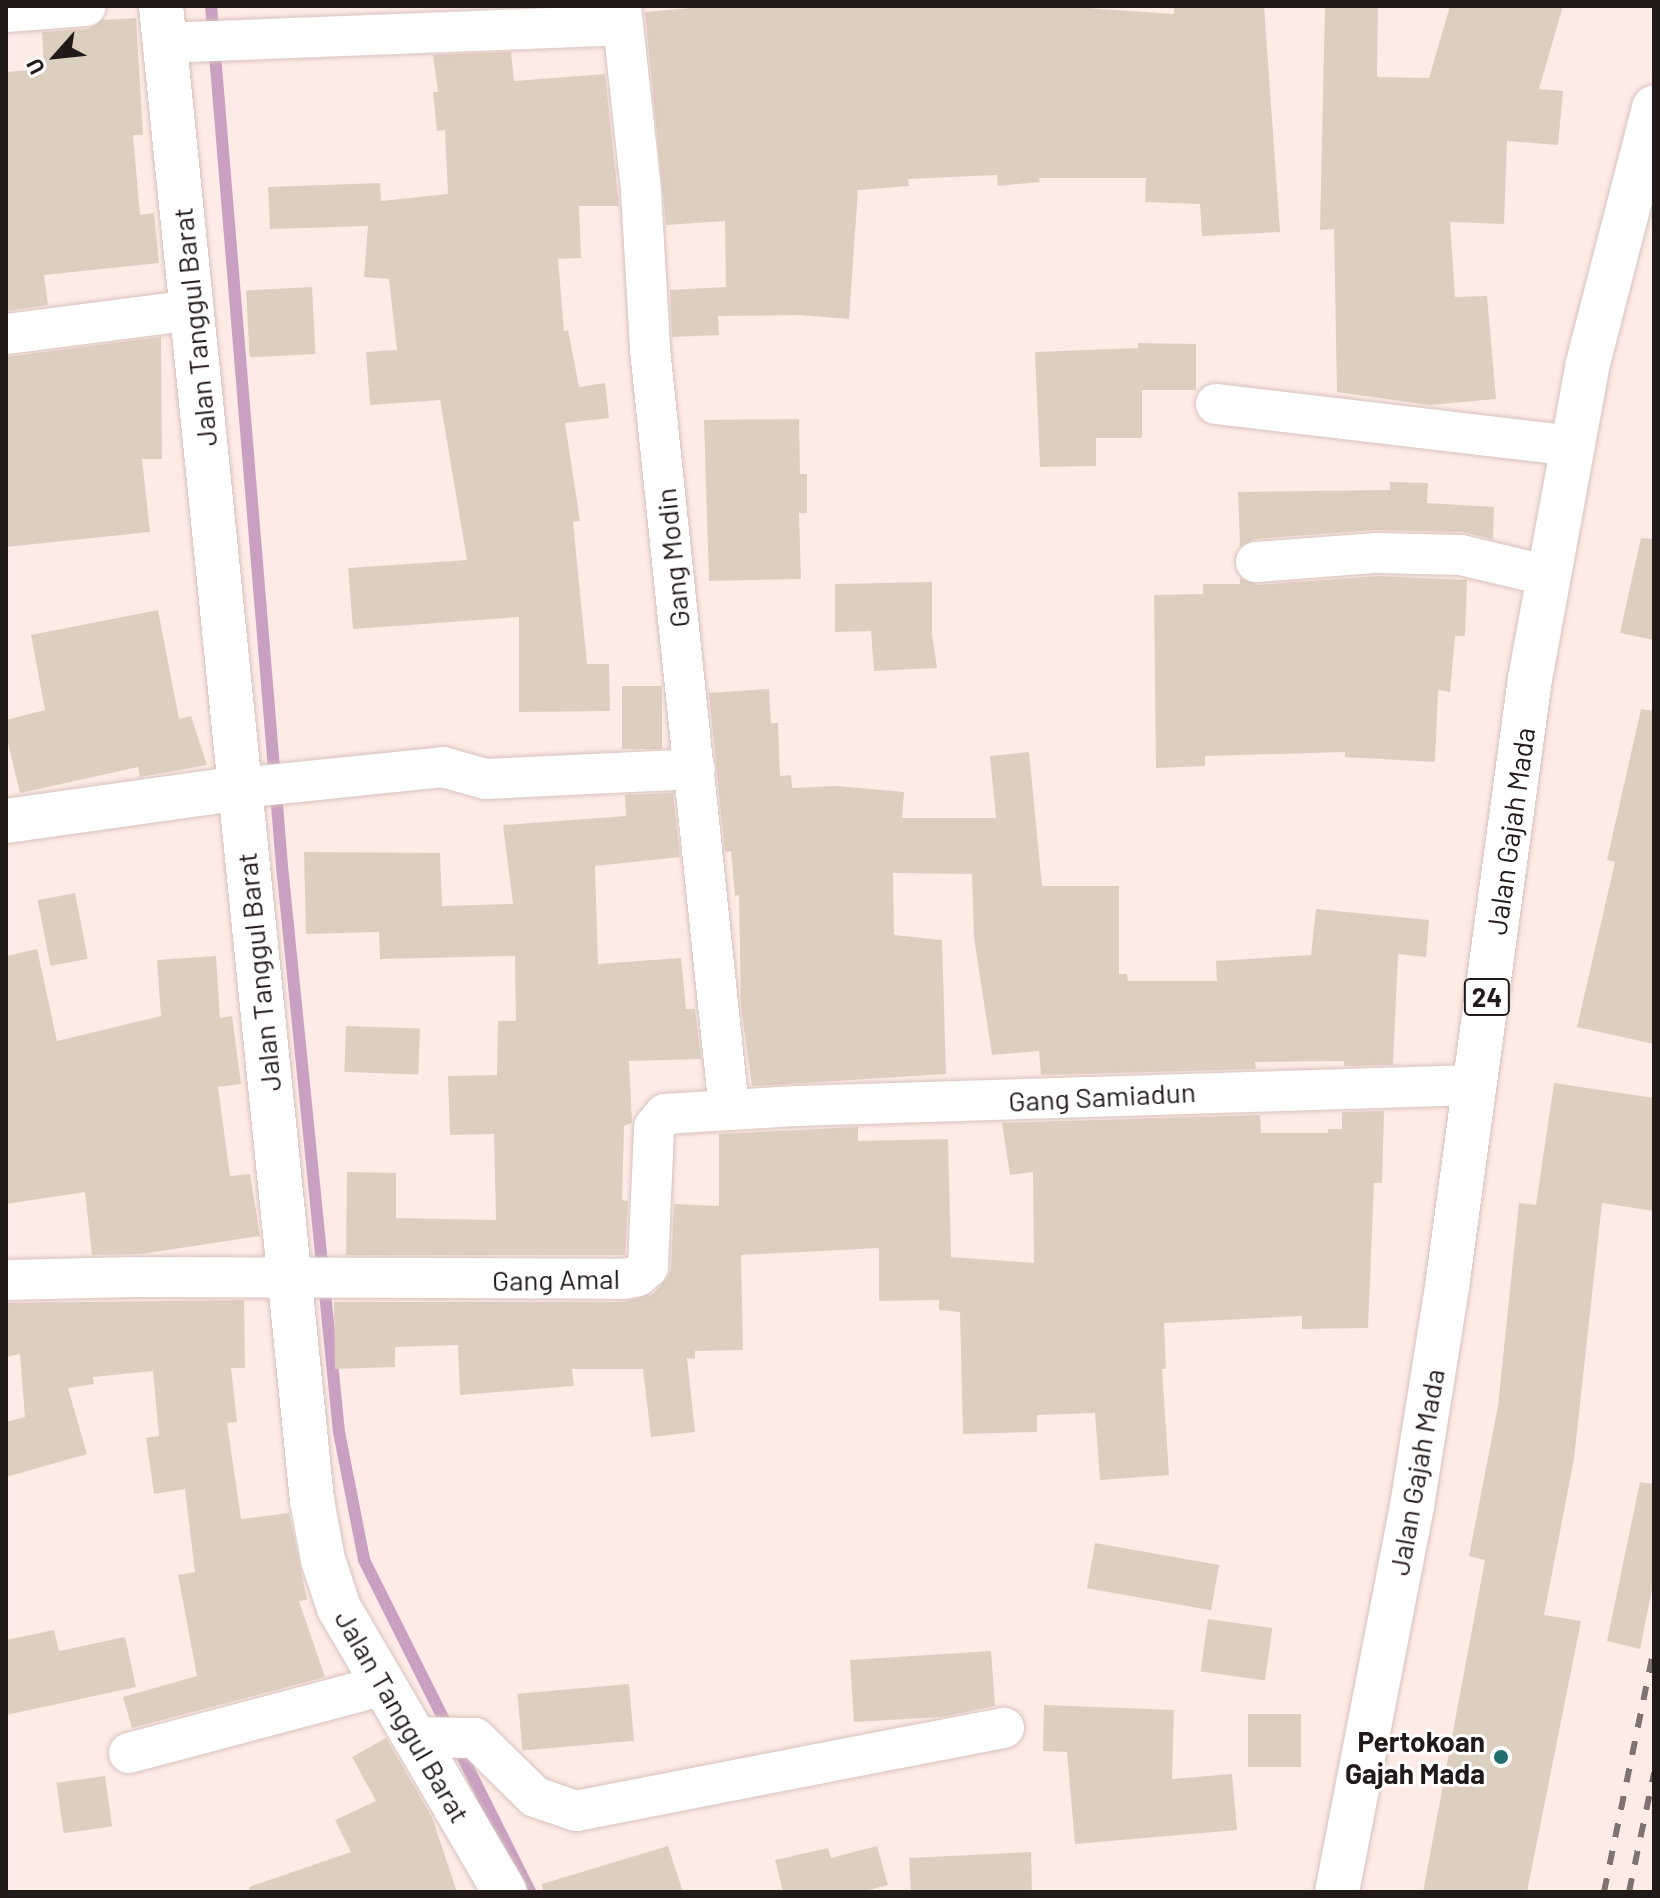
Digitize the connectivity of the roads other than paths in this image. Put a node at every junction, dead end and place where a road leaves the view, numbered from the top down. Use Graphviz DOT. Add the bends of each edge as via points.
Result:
graph roads {
  1 [pos="86,6"];
  2 [pos="6,12"];
  3 [pos="622,16"];
  4 [pos="171,31"];
  5 [pos="1654,107"];
  6 [pos="193,310"];
  7 [pos="6,334"];
  8 [pos="1216,404"];
  9 [pos="1572,446"];
  10 [pos="1256,562"];
  11 [pos="1549,576"];
  12 [pos="695,769"];
  13 [pos="240,788"];
  14 [pos="6,821"];
  15 [pos="1475,1085"];
  16 [pos="729,1110"];
  17 [pos="309,1278"];
  18 [pos="6,1280"];
  19 [pos="384,1685"];
  20 [pos="1004,1728"];
  21 [pos="423,1737"];
  22 [pos="129,1753"];
  23 [pos="505,1892"];
  24 [pos="1337,1892"];
  1 -- 2 [label="street"];
  3 -- 4 [label="street" via="241,41"];
  3 -- 12 [label="street, Gang Modin" via="641,191 650,349"];
  4 -- 6 [label="main road, Jalan Tanggul Barat"];
  5 -- 9 [label="main road, Jalan Gajah Mada / 24"];
  6 -- 7 [label="street"];
  6 -- 13 [label="main road, Jalan Tanggul Barat"];
  8 -- 9 [label="street"];
  9 -- 11 [label="main road, Jalan Gajah Mada / 24"];
  10 -- 11 [label="street" via="1377,553 1461,555"];
  11 -- 15 [label="main road, Jalan Gajah Mada / 24"];
  12 -- 13 [label="street" via="485,779 443,767"];
  12 -- 16 [label="street, Gang Modin"];
  13 -- 14 [label="main road"];
  13 -- 17 [label="main road, Jalan Tanggul Barat"];
  15 -- 16 [label="street, Gang Samiadun"];
  15 -- 24 [label="main road, Jalan Gajah Mada / 24" via="1412,1506"];
  16 -- 17 [label="street, Gang Amal" via="665,1114 658,1119 648,1267 638,1276"];
  17 -- 18 [label="street, Gang Amal"];
  17 -- 19 [label="main road, Jalan Tanggul Barat" via="312,1500 323,1560 339,1608"];
  19 -- 21 [label="main road, Jalan Tanggul Barat"];
  19 -- 22 [label="street"];
  20 -- 21 [label="street" via="576,1811 535,1797 475,1738"];
  21 -- 23 [label="main road, Jalan Tanggul Barat"];
}
